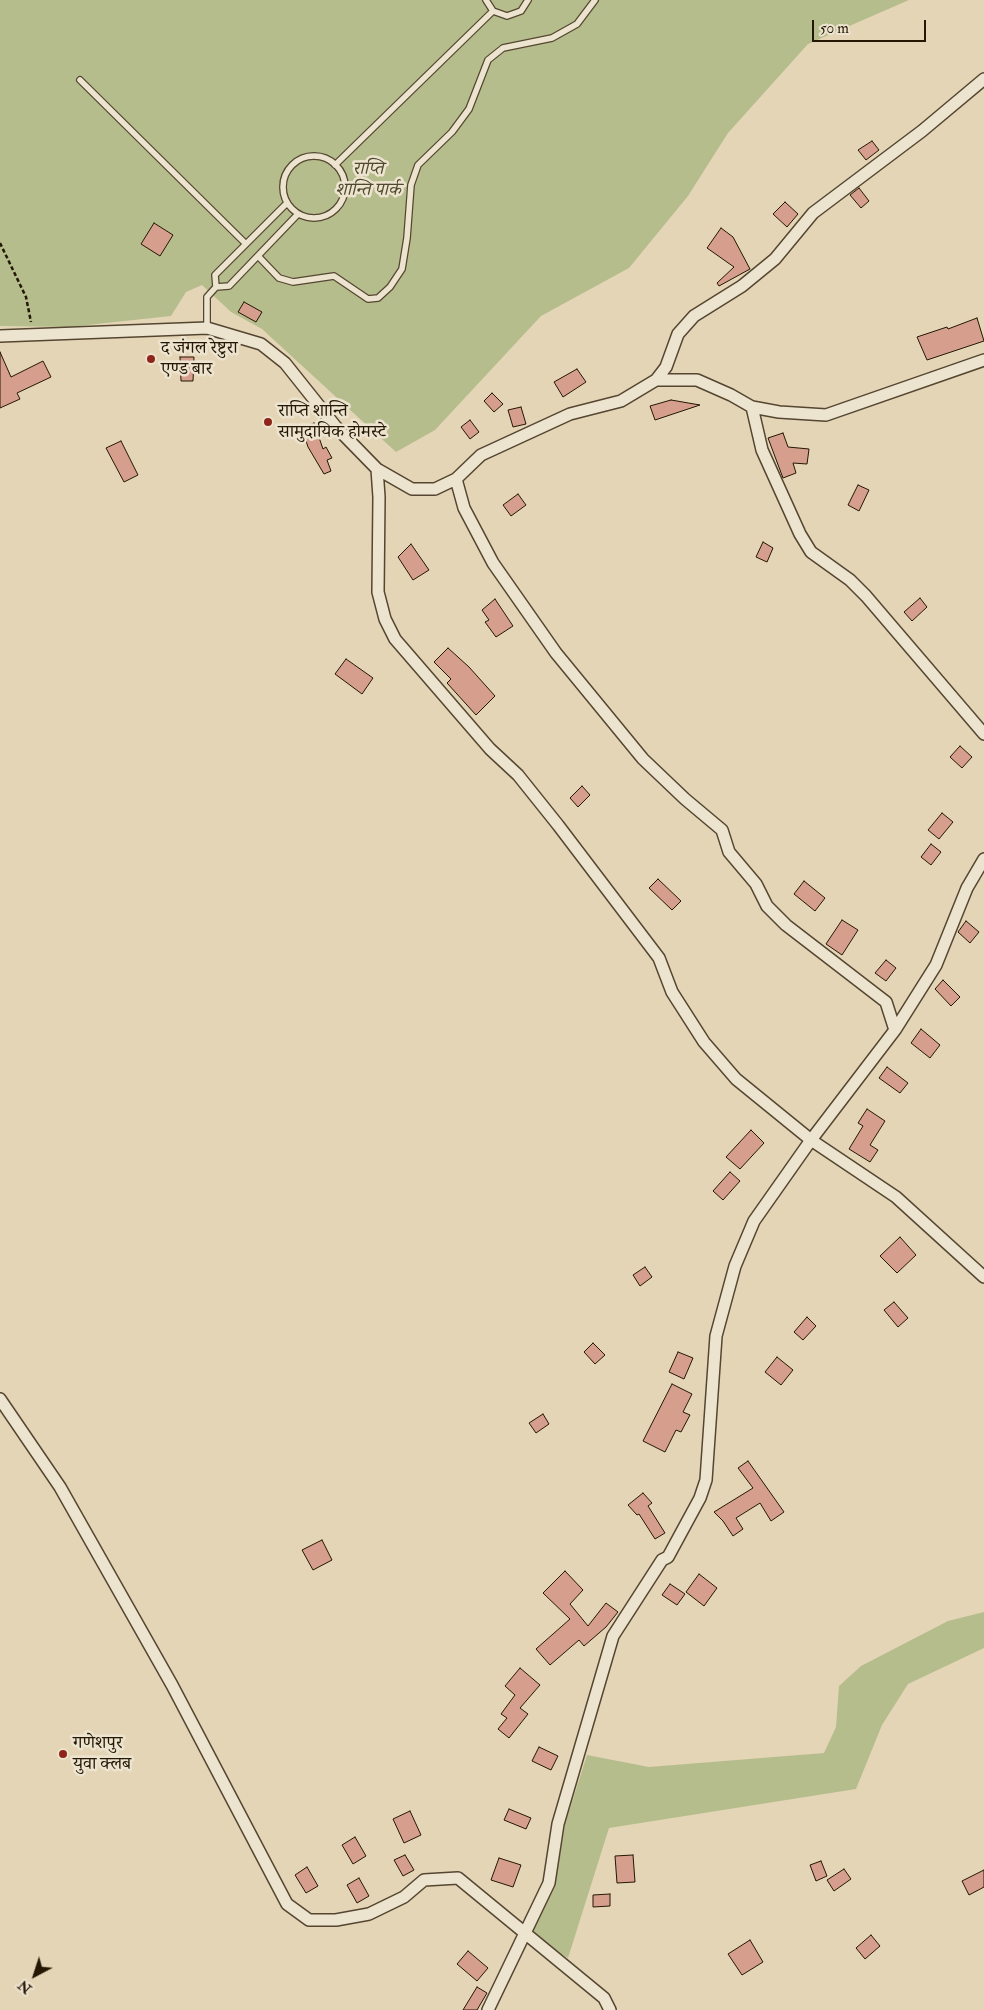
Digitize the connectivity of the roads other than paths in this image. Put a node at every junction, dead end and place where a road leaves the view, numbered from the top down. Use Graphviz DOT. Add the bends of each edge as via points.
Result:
graph roads {
  1 [pos="486,0"];
  2 [pos="528,0"];
  3 [pos="596,0"];
  4 [pos="493,11"];
  5 [pos="984,78"];
  6 [pos="80,80"];
  7 [pos="335,165"];
  8 [pos="287,203"];
  9 [pos="298,214"];
  10 [pos="246,244"];
  11 [pos="258,256"];
  12 [pos="216,287"];
  13 [pos="207,328"];
  14 [pos="0,336"];
  15 [pos="984,360"];
  16 [pos="656,380"];
  17 [pos="752,407"];
  18 [pos="376,470"];
  19 [pos="456,480"];
  20 [pos="984,734"];
  21 [pos="984,859"];
  22 [pos="895,1030"];
  23 [pos="812,1140"];
  24 [pos="984,1277"];
  25 [pos="0,1399"];
  26 [pos="524,1934"];
  27 [pos="488,2010"];
  28 [pos="610,2010"];
  1 -- 4 [label="lane"];
  2 -- 4 [label="lane" via="521,11 514,14 500,15"];
  3 -- 11 [label="lane" via="577,24 552,38 503,48 488,60 469,108 452,132 418,165 411,185 402,269 378,298 368,299 334,276 293,282 279,278"];
  4 -- 7 [label="lane"];
  5 -- 16 [label="street" via="813,213 775,259 742,286 694,316 678,334 666,367"];
  6 -- 10 [label="lane"];
  7 -- 8 [label="lane" via="316,156 295,162 283,181"];
  7 -- 9 [label="lane" via="345,184 338,208 314,219"];
  8 -- 9 [label="lane"];
  8 -- 10 [label="lane"];
  9 -- 11 [label="lane"];
  10 -- 12 [label="lane" via="215,275"];
  11 -- 12 [label="lane" via="229,286"];
  12 -- 13 [label="lane" via="207,297"];
  13 -- 14 [label="street"];
  13 -- 18 [label="street" via="261,344 285,363 336,427"];
  15 -- 17 [label="street" via="826,415"];
  16 -- 17 [label="street" via="696,380"];
  16 -- 19 [label="street" via="621,401 570,414 481,455"];
  17 -- 20 [label="street" via="762,450 811,552 866,596"];
  18 -- 19 [label="street" via="412,489 435,489"];
  18 -- 23 [label="street" via="379,497 378,592 385,619 395,639 490,749 518,775 558,825 659,958 672,992 704,1042 736,1079"];
  19 -- 22 [label="street" via="464,508 493,562 556,653 643,759 722,830 730,852 756,884 767,906 786,925 886,1002"];
  21 -- 22 [label="street" via="966,888 936,965"];
  22 -- 23 [label="street"];
  23 -- 24 [label="street" via="896,1197"];
  23 -- 26 [label="street" via="754,1221 735,1266 716,1336 706,1480 700,1498 668,1557 662,1560 613,1636 558,1824 549,1884"];
  25 -- 26 [label="street" via="60,1487 172,1685 287,1904 309,1920 336,1920 369,1914 404,1897 424,1880 458,1878"];
  26 -- 27 [label="street"];
  26 -- 28 [label="street" via="604,1998"];
}
